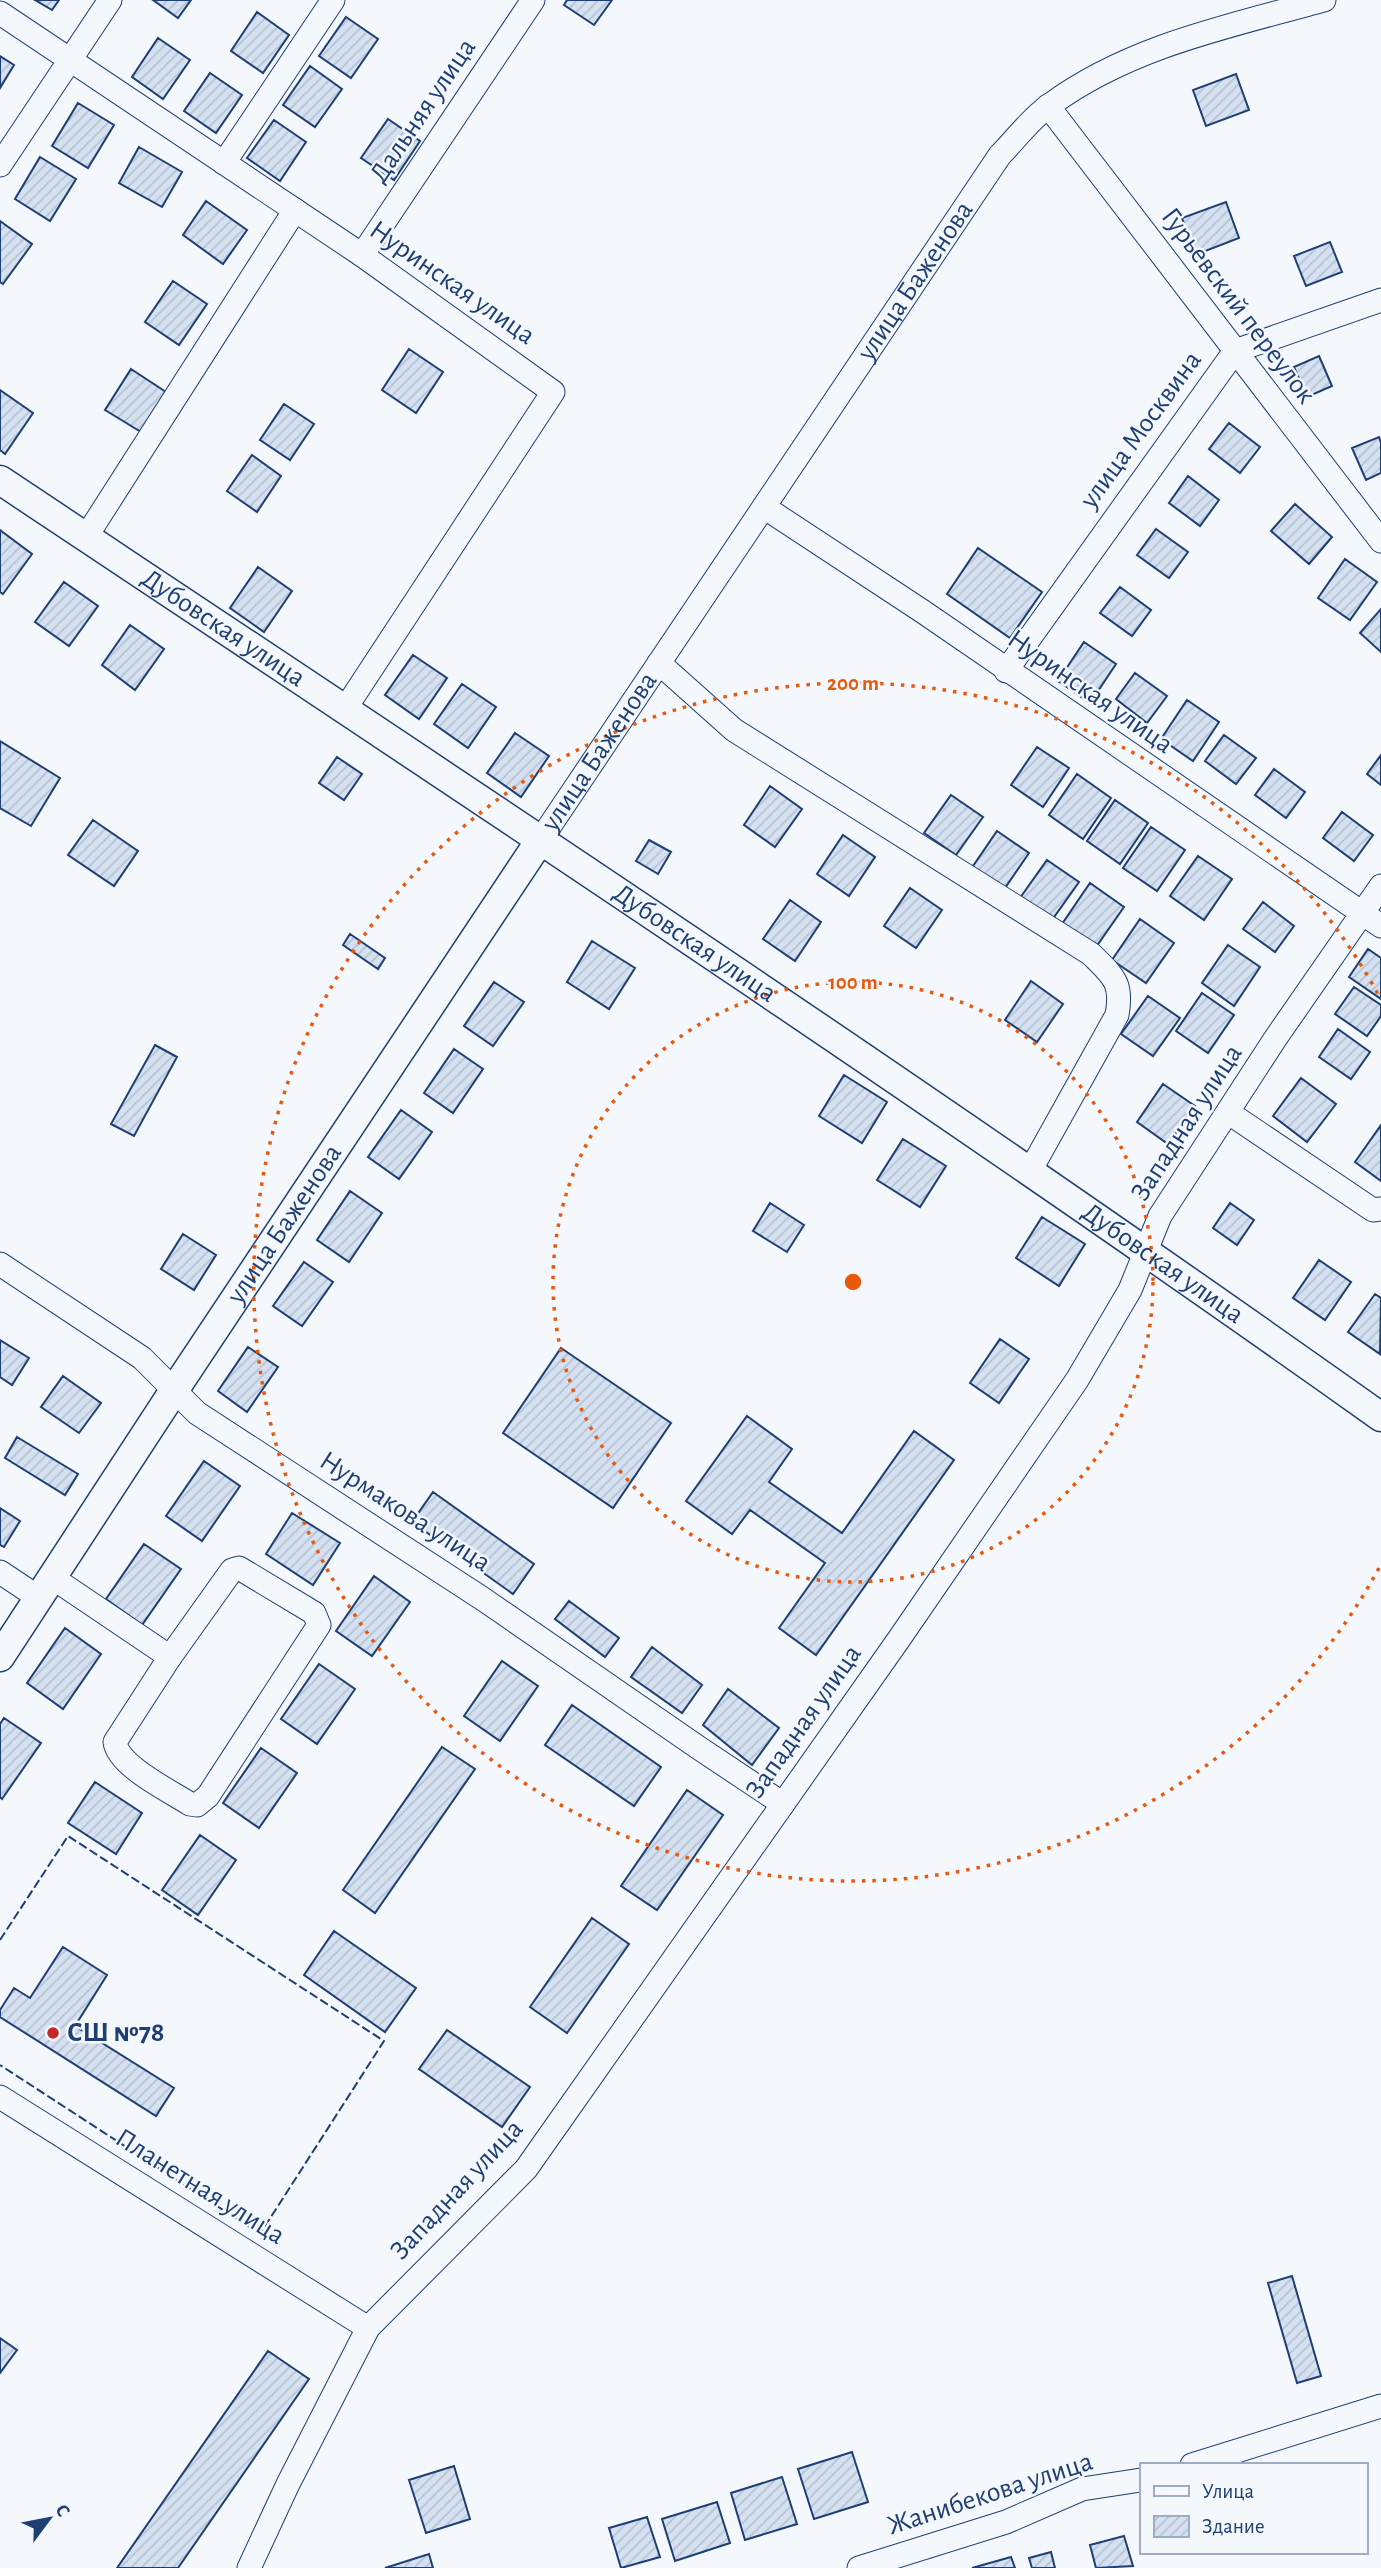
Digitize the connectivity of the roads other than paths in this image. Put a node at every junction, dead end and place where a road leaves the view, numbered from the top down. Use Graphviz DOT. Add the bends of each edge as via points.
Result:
graph roads {
  1 [pos="110,0"];
  2 [pos="333,0"];
  3 [pos="533,0"];
  4 [pos="1324,0"];
  5 [pos="0,13"];
  6 [pos="70,60"];
  7 [pos="1048,106"];
  8 [pos="224,163"];
  9 [pos="0,165"];
  10 [pos="295,210"];
  11 [pos="362,255"];
  12 [pos="1381,300"];
  13 [pos="1235,351"];
  14 [pos="0,480"];
  15 [pos="764,507"];
  16 [pos="86,537"];
  17 [pos="1381,541"];
  18 [pos="659,663"];
  19 [pos="1006,671"];
  20 [pos="345,709"];
  21 [pos="541,839"];
  22 [pos="1381,886"];
  23 [pos="1371,921"];
  24 [pos="1229,1113"];
  25 [pos="1030,1171"];
  26 [pos="1381,1209"];
  27 [pos="1147,1251"];
  28 [pos="0,1264"];
  29 [pos="174,1389"];
  30 [pos="1381,1417"];
  31 [pos="0,1572"];
  32 [pos="46,1588"];
  33 [pos="0,1657"];
  34 [pos="170,1657"];
  35 [pos="783,1804"];
  36 [pos="0,2097"];
  37 [pos="368,2328"];
  38 [pos="1381,2406"];
  39 [pos="1198,2463"];
  40 [pos="1140,2480"];
  41 [pos="913,2560"];
  42 [pos="249,2568"];
  43 [pos="859,2568"];
  1 -- 6 [label="street"];
  2 -- 8 [label="street"];
  3 -- 11 [label="street, Дальняя улица"];
  4 -- 7 [label="street, улица Баженова" via="1189,37 1117,64"];
  5 -- 6 [label="street, Нуринская улица"];
  6 -- 8 [label="street, Нуринская улица"];
  6 -- 9 [label="street"];
  7 -- 13 [label="street, Гурьевский переулок"];
  7 -- 15 [label="street, улица Баженова" via="1000,155"];
  8 -- 10 [label="street, Нуринская улица"];
  10 -- 11 [label="street, Нуринская улица"];
  10 -- 16 [label="street"];
  11 -- 20 [label="street, Нуринская улица" via="554,392"];
  12 -- 13 [label="street, улица Москвина"];
  13 -- 17 [label="street, Гурьевский переулок"];
  13 -- 19 [label="street, улица Москвина"];
  14 -- 16 [label="main road, Дубовская улица"];
  15 -- 18 [label="street, улица Баженова"];
  15 -- 19 [label="street, Нуринская улица"];
  16 -- 20 [label="main road, Дубовская улица"];
  18 -- 21 [label="street, улица Баженова"];
  18 -- 25 [label="street" via="734,730 1091,954 1112,974 1121,996 1117,1015"];
  19 -- 23 [label="street, Нуринская улица"];
  20 -- 21 [label="main road, Дубовская улица"];
  21 -- 25 [label="main road, Дубовская улица"];
  21 -- 29 [label="main road, улица Баженова"];
  22 -- 23 [label="street, Западная улица"];
  23 -- 24 [label="street, Западная улица" via="1275,1039"];
  24 -- 26 [label="street" via="1373,1210"];
  24 -- 27 [label="street, Западная улица" via="1160,1216"];
  25 -- 27 [label="main road, Дубовская улица"];
  27 -- 30 [label="main road, Дубовская улица"];
  27 -- 35 [label="street, Западная улица" via="1130,1290 1077,1380"];
  28 -- 29 [label="street, Нурмакова улица" via="142,1358"];
  29 -- 32 [label="main road, улица Баженова"];
  29 -- 35 [label="street, Нурмакова улица" via="197,1413 483,1599"];
  31 -- 32 [label="street"];
  32 -- 33 [label="main road, улица Баженова"];
  32 -- 34 [label="street"];
  34 -- 34 [label="street" via="115,1742 116,1749 126,1762 197,1805 216,1784 318,1619 235,1568"];
  35 -- 37 [label="street, Западная улица" via="526,2169"];
  36 -- 37 [label="street, Планетная улица"];
  37 -- 42 [label="street, Западная улица"];
  38 -- 39 [label="street"];
  40 -- 41 [label="street, Жанибекова улица" via="1082,2489"];
  41 -- 43 [label="street, Жанибекова улица"];
}
